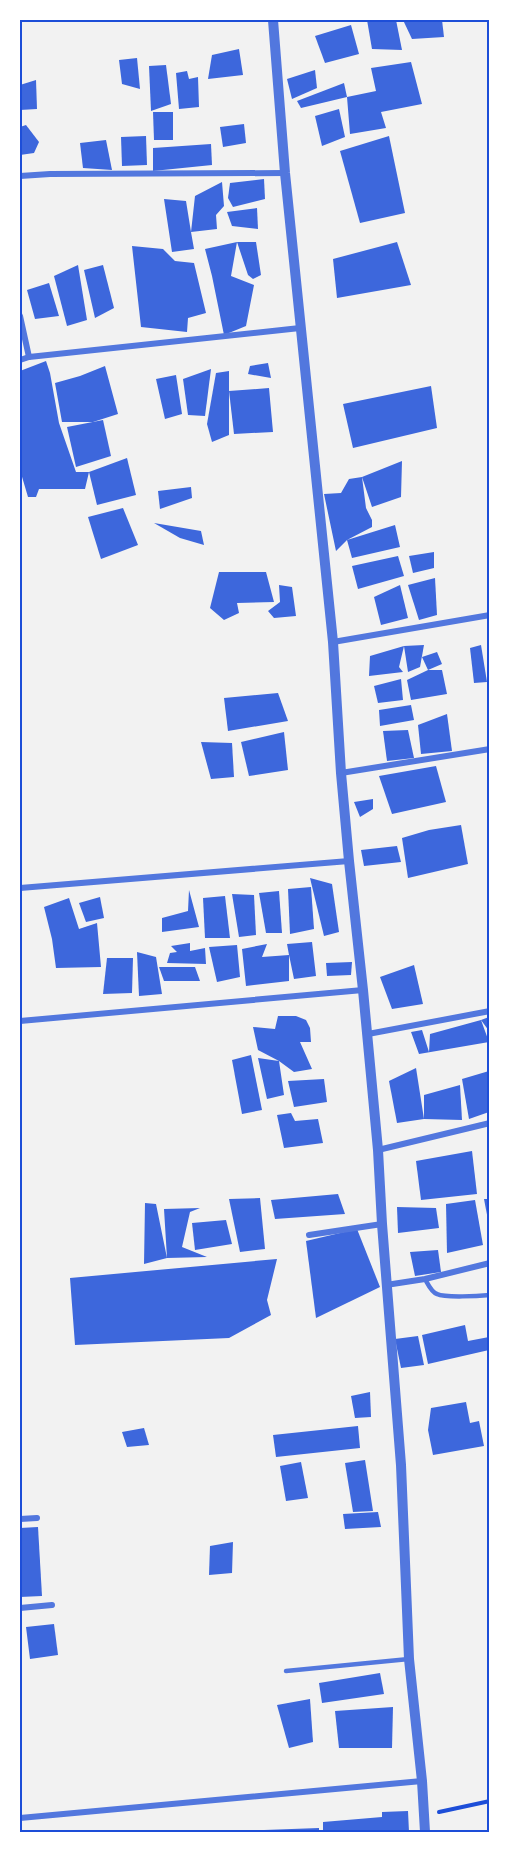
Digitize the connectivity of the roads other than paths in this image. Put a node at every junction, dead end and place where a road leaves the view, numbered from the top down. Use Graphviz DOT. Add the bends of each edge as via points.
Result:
graph roads {
  1 [pos="273,20"];
  2 [pos="285,173"];
  3 [pos="20,176"];
  4 [pos="20,316"];
  5 [pos="300,328"];
  6 [pos="29,357"];
  7 [pos="20,360"];
  8 [pos="489,615"];
  9 [pos="333,642"];
  10 [pos="489,749"];
  11 [pos="341,773"];
  12 [pos="349,861"];
  13 [pos="20,888"];
  14 [pos="363,990"];
  15 [pos="489,1011"];
  16 [pos="20,1021"];
  17 [pos="368,1034"];
  18 [pos="489,1123"];
  19 [pos="378,1150"];
  20 [pos="381,1224"];
  21 [pos="309,1235"];
  22 [pos="489,1263"];
  23 [pos="425,1280"];
  24 [pos="386,1286"];
  25 [pos="489,1294"];
  26 [pos="37,1518"];
  27 [pos="20,1519"];
  28 [pos="52,1605"];
  29 [pos="20,1608"];
  30 [pos="410,1659"];
  31 [pos="286,1671"];
  32 [pos="422,1781"];
  33 [pos="20,1818"];
  34 [pos="425,1833"];
  1 -- 2 [label="street"];
  2 -- 3 [label="street"];
  2 -- 5 [label="street"];
  4 -- 6 [label="street"];
  5 -- 6 [label="street"];
  5 -- 9 [label="street"];
  6 -- 7 [label="street"];
  8 -- 9 [label="street"];
  9 -- 11 [label="street"];
  10 -- 11 [label="street"];
  11 -- 12 [label="street"];
  12 -- 13 [label="street"];
  12 -- 14 [label="street"];
  14 -- 16 [label="street"];
  14 -- 17 [label="street"];
  15 -- 17 [label="street"];
  17 -- 19 [label="street"];
  18 -- 19 [label="street"];
  19 -- 20 [label="street"];
  20 -- 21 [label="street"];
  20 -- 24 [label="street"];
  22 -- 23 [label="street"];
  23 -- 24 [label="street"];
  23 -- 25 [label="lane" via="437,1295"];
  24 -- 30 [label="street" via="401,1465"];
  26 -- 27 [label="street"];
  28 -- 29 [label="street"];
  30 -- 31 [label="lane"];
  30 -- 32 [label="street"];
  32 -- 33 [label="street"];
  32 -- 34 [label="street"];
}
